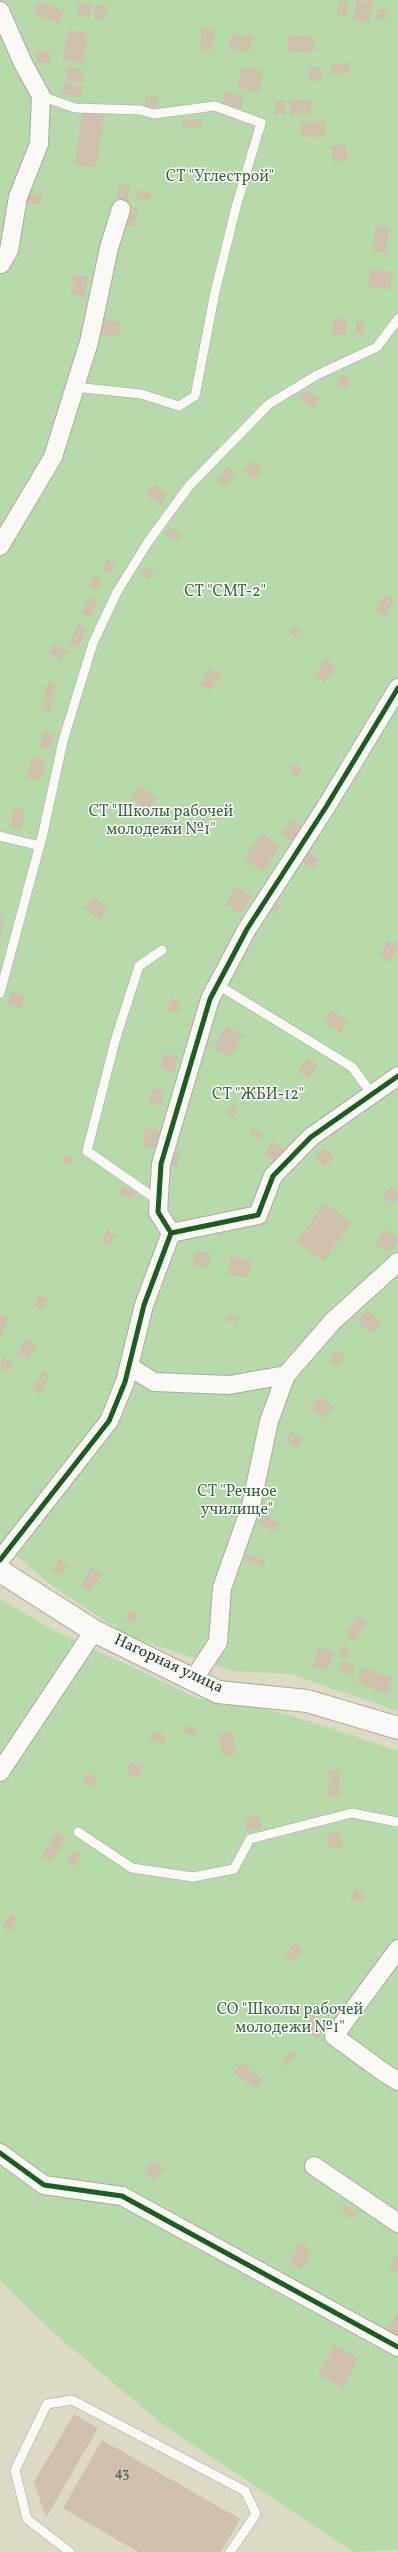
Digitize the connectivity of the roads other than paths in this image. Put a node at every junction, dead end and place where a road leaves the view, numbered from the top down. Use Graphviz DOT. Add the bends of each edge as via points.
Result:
graph roads {
  1 [pos="0,11"];
  2 [pos="41,96"];
  3 [pos="121,209"];
  4 [pos="1,264"];
  5 [pos="398,319"];
  6 [pos="74,387"];
  7 [pos="0,546"];
  8 [pos="398,688"];
  9 [pos="0,836"];
  10 [pos="40,846"];
  11 [pos="162,950"];
  12 [pos="218,985"];
  13 [pos="0,994"];
  14 [pos="398,1076"];
  15 [pos="372,1094"];
  16 [pos="158,1201"];
  17 [pos="171,1233"];
  18 [pos="398,1262"];
  19 [pos="129,1366"];
  20 [pos="286,1375"];
  21 [pos="0,1560"];
  22 [pos="0,1571"];
  23 [pos="94,1631"];
  24 [pos="193,1680"];
  25 [pos="398,1728"];
  26 [pos="0,1772"];
  27 [pos="398,1822"];
  28 [pos="78,1832"];
  29 [pos="398,1949"];
  30 [pos="398,2081"];
  31 [pos="0,2153"];
  32 [pos="314,2166"];
  33 [pos="398,2223"];
  34 [pos="398,2347"];
  35 [pos="70,2552"];
  36 [pos="230,2552"];
  1 -- 2 [label="street"];
  2 -- 4 [label="street" via="39,144 18,197 9,250"];
  2 -- 6 [label="lane" via="75,108 140,110 154,114 214,106 261,123 236,207 195,396 179,406 141,394"];
  3 -- 6 [label="street" via="109,248 89,342"];
  5 -- 10 [label="lane" via="377,347 317,375 269,404 189,486 148,542 117,592 93,643 64,741"];
  6 -- 7 [label="street" via="53,457"];
  8 -- 12 [label="street" via="247,929"];
  9 -- 10 [label="lane"];
  10 -- 13 [label="lane"];
  11 -- 16 [label="lane" via="138,966 115,1041 87,1151"];
  12 -- 15 [label="lane" via="352,1068"];
  12 -- 16 [label="street" via="210,999 161,1164"];
  14 -- 15 [label="street"];
  15 -- 17 [label="street" via="311,1137 272,1176 258,1215"];
  16 -- 17 [label="street" via="158,1212"];
  17 -- 19 [label="street" via="144,1305"];
  18 -- 20 [label="street" via="333,1321"];
  19 -- 20 [label="street" via="154,1382 229,1385"];
  19 -- 21 [label="street" via="109,1421"];
  20 -- 24 [label="street" via="269,1421 251,1506 222,1588 218,1642"];
  22 -- 23 [label="street, Нагорная улица"];
  23 -- 24 [label="street, Нагорная улица"];
  23 -- 26 [label="street"];
  24 -- 25 [label="street, Нагорная улица" via="218,1692 307,1701"];
  27 -- 28 [label="lane" via="352,1813 250,1839 234,1869 193,1877 132,1868"];
  29 -- 30 [label="street" via="334,2036"];
  31 -- 34 [label="street" via="44,2185 122,2196"];
  32 -- 33 [label="street"];
  35 -- 36 [label="lane" via="27,2519 16,2470 47,2404 72,2400 245,2491 256,2514"];
}
